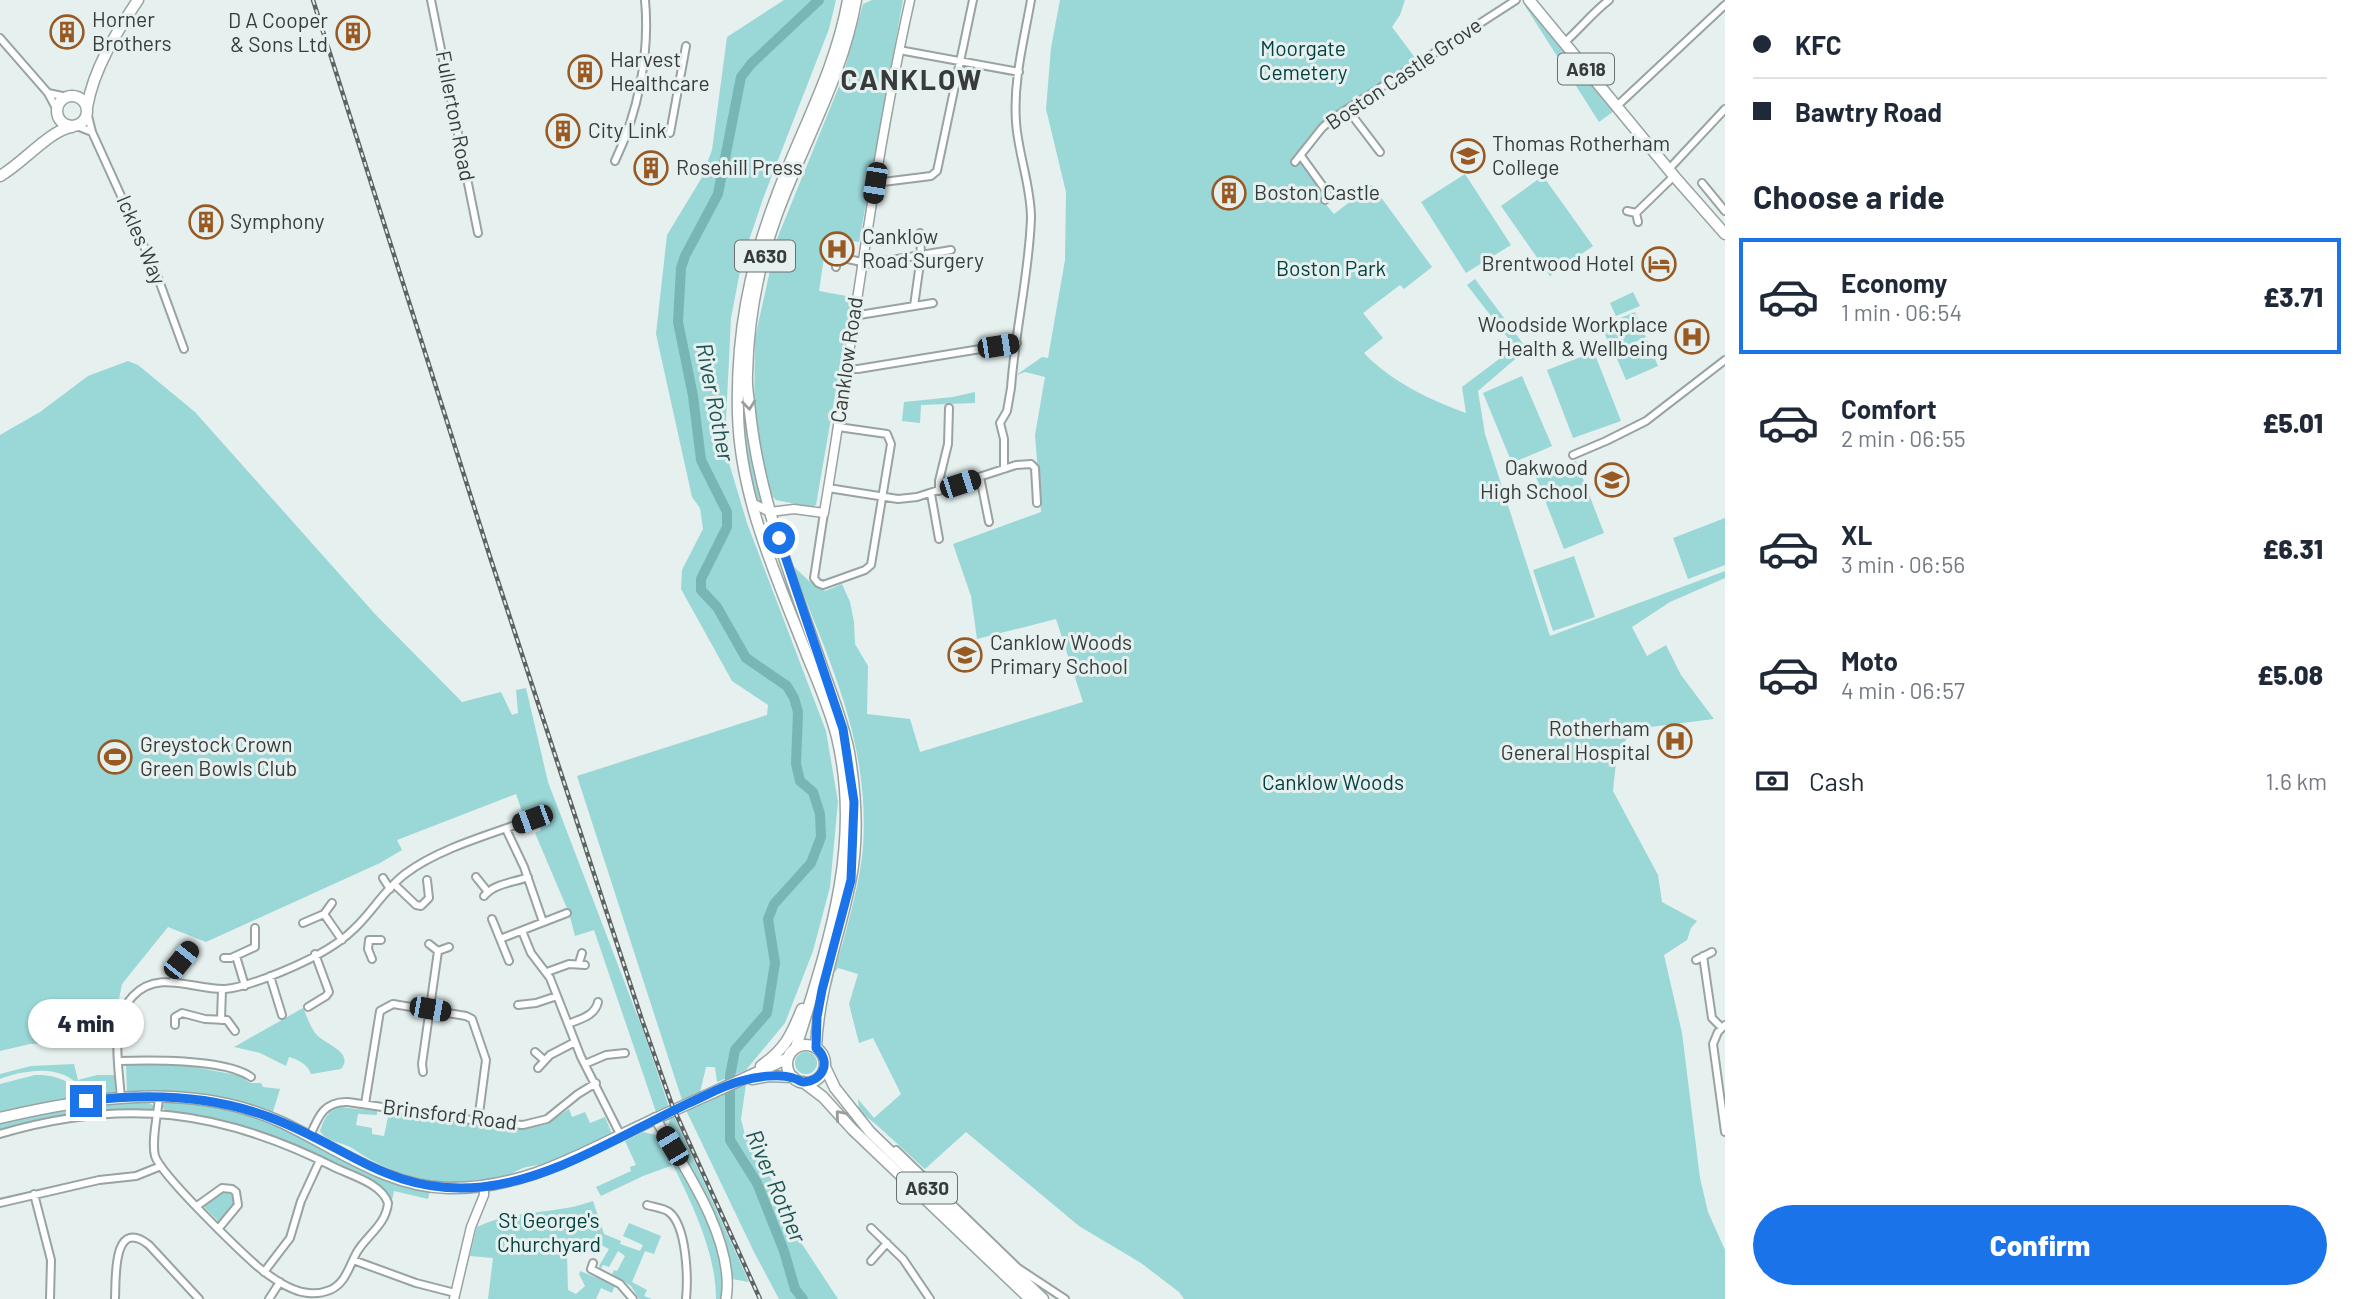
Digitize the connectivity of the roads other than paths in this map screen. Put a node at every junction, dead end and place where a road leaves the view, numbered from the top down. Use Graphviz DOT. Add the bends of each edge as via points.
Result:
graph roads {
  1 [pos="138,0"];
  2 [pos="430,0"];
  3 [pos="645,0"];
  4 [pos="856,0"];
  5 [pos="910,0"];
  6 [pos="974,0"];
  7 [pos="1031,0"];
  8 [pos="1516,0"];
  9 [pos="1529,0"];
  10 [pos="1609,0"];
  11 [pos="1725,5"];
  12 [pos="849,8"];
  13 [pos="0,38"];
  14 [pos="1564,43"];
  15 [pos="686,46"];
  16 [pos="899,50"];
  17 [pos="961,61"];
  18 [pos="1018,72"];
  19 [pos="92,80"];
  20 [pos="640,80"];
  21 [pos="678,87"];
  22 [pos="48,93"];
  23 [pos="70,97"];
  24 [pos="1618,105"];
  25 [pos="87,109"];
  26 [pos="1725,109"];
  27 [pos="1348,110"];
  28 [pos="57,111"];
  29 [pos="75,126"];
  30 [pos="92,132"];
  31 [pos="670,133"];
  32 [pos="51,135"];
  33 [pos="1380,152"];
  34 [pos="615,161"];
  35 [pos="1672,173"];
  36 [pos="0,176"];
  37 [pos="875,183"];
  38 [pos="1702,183"];
  39 [pos="1325,200"];
  40 [pos="1724,208"];
  41 [pos="1627,211"];
  42 [pos="1636,213"];
  43 [pos="1710,217"];
  44 [pos="1638,222"];
  45 [pos="478,233"];
  46 [pos="920,233"];
  47 [pos="1725,234"];
  48 [pos="951,250"];
  49 [pos="921,256"];
  50 [pos="862,263"];
  51 [pos="836,267"];
  52 [pos="933,303"];
  53 [pos="914,306"];
  54 [pos="853,316"];
  55 [pos="1017,343"];
  56 [pos="184,349"];
  57 [pos="1725,360"];
  58 [pos="846,369"];
  59 [pos="949,408"];
  60 [pos="838,427"];
  61 [pos="1573,455"];
  62 [pos="1004,469"];
  63 [pos="980,477"];
  64 [pos="828,488"];
  65 [pos="939,491"];
  66 [pos="931,494"];
  67 [pos="883,496"];
  68 [pos="752,503"];
  69 [pos="1037,503"];
  70 [pos="770,512"];
  71 [pos="824,513"];
  72 [pos="989,522"];
  73 [pos="763,537"];
  74 [pos="939,538"];
  75 [pos="532,819"];
  76 [pos="506,829"];
  77 [pos="476,877"];
  78 [pos="528,877"];
  79 [pos="383,878"];
  80 [pos="427,880"];
  81 [pos="392,887"];
  82 [pos="332,903"];
  83 [pos="324,914"];
  84 [pos="567,914"];
  85 [pos="492,919"];
  86 [pos="543,922"];
  87 [pos="303,923"];
  88 [pos="356,927"];
  89 [pos="255,928"];
  90 [pos="522,931"];
  91 [pos="500,939"];
  92 [pos="342,940"];
  93 [pos="369,940"];
  94 [pos="381,940"];
  95 [pos="429,944"];
  96 [pos="191,947"];
  97 [pos="449,947"];
  98 [pos="825,950"];
  99 [pos="438,951"];
  100 [pos="1712,952"];
  101 [pos="582,953"];
  102 [pos="315,954"];
  103 [pos="236,956"];
  104 [pos="225,957"];
  105 [pos="372,959"];
  106 [pos="509,961"];
  107 [pos="547,972"];
  108 [pos="270,976"];
  109 [pos="173,981"];
  110 [pos="245,986"];
  111 [pos="222,989"];
  112 [pos="557,996"];
  113 [pos="598,1002"];
  114 [pos="518,1005"];
  115 [pos="308,1007"];
  116 [pos="430,1009"];
  117 [pos="282,1015"];
  118 [pos="221,1020"];
  119 [pos="568,1024"];
  120 [pos="175,1025"];
  121 [pos="1723,1027"];
  122 [pos="235,1031"];
  123 [pos="575,1042"];
  124 [pos="796,1047"];
  125 [pos="816,1048"];
  126 [pos="535,1052"];
  127 [pos="625,1053"];
  128 [pos="788,1058"];
  129 [pos="544,1060"];
  130 [pos="119,1061"];
  131 [pos="585,1063"];
  132 [pos="825,1067"];
  133 [pos="538,1068"];
  134 [pos="423,1072"];
  135 [pos="251,1077"];
  136 [pos="798,1080"];
  137 [pos="739,1082"];
  138 [pos="596,1083"];
  139 [pos="159,1097"];
  140 [pos="121,1099"];
  141 [pos="365,1104"];
  142 [pos="1723,1106"];
  143 [pos="158,1114"];
  144 [pos="0,1118"];
  145 [pos="655,1118"];
  146 [pos="478,1121"];
  147 [pos="870,1132"];
  148 [pos="1725,1132"];
  149 [pos="0,1135"];
  150 [pos="310,1136"];
  151 [pos="621,1136"];
  152 [pos="896,1150"];
  153 [pos="320,1160"];
  154 [pos="161,1166"];
  155 [pos="484,1186"];
  156 [pos="34,1194"];
  157 [pos="0,1203"];
  158 [pos="647,1205"];
  159 [pos="197,1206"];
  160 [pos="219,1228"];
  161 [pos="871,1228"];
  162 [pos="887,1243"];
  163 [pos="354,1260"];
  164 [pos="871,1261"];
  165 [pos="593,1263"];
  166 [pos="264,1272"];
  167 [pos="280,1282"];
  168 [pos="454,1296"];
  169 [pos="50,1299"];
  170 [pos="115,1299"];
  171 [pos="200,1299"];
  172 [pos="269,1299"];
  173 [pos="633,1299"];
  174 [pos="686,1299"];
  175 [pos="726,1299"];
  176 [pos="930,1299"];
  177 [pos="1030,1299"];
  178 [pos="1043,1299"];
  179 [pos="1065,1299"];
  1 -- 19 [label="main road"];
  2 -- 45 [label="street, Fullerton Road"];
  3 -- 20 [label="street"];
  4 -- 12 [label="main road, A630"];
  5 -- 16 [label="street, Canklow Road"];
  6 -- 17 [label="street"];
  7 -- 18 [label="street"];
  8 -- 27 [label="street, Boston Castle Grove"];
  9 -- 14 [label="main road, A618"];
  10 -- 14 [label="street"];
  11 -- 24 [label="street"];
  12 -- 68 [label="main road, A630" via="829,70 777,194 746,299 738,415"];
  12 -- 70 [label="main road, A630, one-way" via="838,68 777,216 751,308 747,376 754,451"];
  13 -- 22 [label="street"];
  14 -- 24 [label="main road, A618"];
  15 -- 21 [label="street"];
  16 -- 17 [label="street"];
  16 -- 37 [label="street, Canklow Road"];
  17 -- 18 [label="street"];
  17 -- 37 [label="street" via="937,172"];
  18 -- 55 [label="street" via="1016,122 1031,219"];
  19 -- 23 [label="main road"];
  19 -- 25 [label="main road"];
  20 -- 21 [label="street"];
  20 -- 34 [label="street"];
  21 -- 31 [label="street"];
  22 -- 23 [label="street"];
  22 -- 28 [label="street"];
  23 -- 25 [label="main road" via="81,99"];
  23 -- 28 [label="main road" via="61,101"];
  24 -- 35 [label="main road, A618"];
  25 -- 29 [label="main road" via="85,120"];
  25 -- 30 [label="street, Ickles Way"];
  26 -- 35 [label="street"];
  27 -- 33 [label="street"];
  27 -- 39 [label="street, Boston Castle Grove" via="1322,128 1298,159 1327,192"];
  28 -- 29 [label="main road" via="63,124"];
  28 -- 32 [label="main road"];
  29 -- 30 [label="street"];
  29 -- 32 [label="main road"];
  30 -- 56 [label="street, Ickles Way" via="152,263"];
  32 -- 36 [label="main road"];
  35 -- 42 [label="street"];
  35 -- 43 [label="main road, A618"];
  37 -- 50 [label="street, Canklow Road"];
  38 -- 40 [label="street"];
  40 -- 43 [label="street"];
  41 -- 42 [label="street"];
  42 -- 44 [label="street"];
  43 -- 47 [label="main road, A618"];
  46 -- 49 [label="street"];
  48 -- 49 [label="street"];
  49 -- 50 [label="street"];
  49 -- 53 [label="street"];
  50 -- 51 [label="street" via="838,257"];
  50 -- 54 [label="street, Canklow Road"];
  52 -- 53 [label="street"];
  53 -- 54 [label="street"];
  54 -- 58 [label="street, Canklow Road"];
  55 -- 58 [label="street"];
  55 -- 62 [label="street" via="1008,406 1000,423"];
  57 -- 61 [label="street" via="1646,421"];
  58 -- 60 [label="street, Canklow Road"];
  59 -- 65 [label="street"];
  60 -- 64 [label="street, Canklow Road"];
  60 -- 67 [label="street" via="890,438"];
  62 -- 63 [label="street"];
  62 -- 69 [label="street" via="1033,464"];
  63 -- 65 [label="street"];
  63 -- 72 [label="street"];
  64 -- 67 [label="street"];
  64 -- 71 [label="street, Canklow Road"];
  65 -- 66 [label="street"];
  66 -- 67 [label="street"];
  66 -- 74 [label="street"];
  67 -- 71 [label="street, Canklow Road" via="871,565 823,585 814,574"];
  68 -- 70 [label="street"];
  68 -- 73 [label="main road, A630"];
  70 -- 71 [label="street"];
  70 -- 73 [label="main road"];
  70 -- 125 [label="main road, A630" via="843,729 853,790 851,880 822,990"];
  73 -- 98 [label="main road, A630" via="828,708 843,765 847,820 843,879"];
  75 -- 76 [label="street"];
  76 -- 78 [label="street"];
  76 -- 81 [label="street" via="432,858"];
  77 -- 78 [label="street" via="486,894 501,884"];
  78 -- 86 [label="street"];
  79 -- 81 [label="street"];
  80 -- 81 [label="street" via="429,898 421,906"];
  81 -- 88 [label="street"];
  82 -- 83 [label="street"];
  83 -- 87 [label="street"];
  83 -- 92 [label="street"];
  84 -- 86 [label="street"];
  85 -- 91 [label="street"];
  86 -- 90 [label="street"];
  88 -- 92 [label="street"];
  88 -- 93 [label="street"];
  89 -- 103 [label="street" via="255,947"];
  90 -- 91 [label="street"];
  90 -- 107 [label="street" via="531,953"];
  91 -- 106 [label="street"];
  92 -- 102 [label="street"];
  93 -- 94 [label="street"];
  93 -- 105 [label="street"];
  95 -- 99 [label="street"];
  96 -- 109 [label="street" via="177,965"];
  97 -- 99 [label="street"];
  98 -- 124 [label="main road, A630"];
  98 -- 137 [label="main road, A630" via="791,1037 777,1055"];
  99 -- 116 [label="street"];
  100 -- 121 [label="street" via="1700,958 1712,1018"];
  101 -- 107 [label="street" via="582,964"];
  102 -- 108 [label="street"];
  102 -- 115 [label="street" via="329,992"];
  103 -- 104 [label="street"];
  103 -- 110 [label="street"];
  107 -- 112 [label="street"];
  108 -- 110 [label="street"];
  108 -- 117 [label="street"];
  109 -- 111 [label="street"];
  109 -- 130 [label="street" via="146,987 132,997 120,1017"];
  110 -- 111 [label="street"];
  111 -- 118 [label="street"];
  112 -- 114 [label="street"];
  112 -- 119 [label="street"];
  113 -- 119 [label="street" via="598,1012"];
  116 -- 134 [label="street"];
  116 -- 141 [label="street" via="393,1004 380,1011"];
  116 -- 146 [label="street" via="469,1016 474,1023 486,1060"];
  118 -- 120 [label="street" via="182,1013 175,1017"];
  118 -- 122 [label="street" via="230,1021"];
  119 -- 123 [label="street"];
  121 -- 142 [label="street" via="1713,1044"];
  123 -- 129 [label="street"];
  123 -- 131 [label="street"];
  124 -- 125 [label="main road"];
  124 -- 128 [label="main road, A630"];
  125 -- 132 [label="main road, A630"];
  126 -- 129 [label="street"];
  127 -- 131 [label="street"];
  128 -- 136 [label="main road" via="787,1068"];
  128 -- 137 [label="main road"];
  129 -- 133 [label="street"];
  130 -- 135 [label="street" via="190,1062"];
  130 -- 140 [label="street"];
  131 -- 138 [label="street"];
  132 -- 136 [label="main road" via="818,1078"];
  132 -- 147 [label="main road, A630" via="835,1088"];
  136 -- 137 [label="main road" via="769,1076"];
  177 -- 136 [label="main road, A630, one-way" via="823,1097"];
  137 -- 145 [label="main road"];
  138 -- 146 [label="street, Brinsford Road" via="540,1122"];
  138 -- 151 [label="street"];
  139 -- 140 [label="main road"];
  139 -- 143 [label="street"];
  139 -- 150 [label="main road" via="222,1103 267,1116"];
  140 -- 144 [label="main road" via="76,1102"];
  141 -- 146 [label="street, Brinsford Road"];
  141 -- 150 [label="street, Brinsford Road" via="330,1104"];
  142 -- 148 [label="street"];
  143 -- 149 [label="street" via="94,1114"];
  143 -- 153 [label="street" via="239,1128"];
  143 -- 154 [label="street" via="155,1151"];
  145 -- 151 [label="main road"];
  145 -- 175 [label="main road" via="697,1189 718,1237 727,1267"];
  147 -- 152 [label="main road"];
  147 -- 178 [label="main road, A630"];
  150 -- 155 [label="main road" via="408,1183 440,1188"];
  151 -- 155 [label="main road" via="546,1171"];
  152 -- 179 [label="street" via="1018,1268"];
  153 -- 163 [label="street" via="386,1198 383,1221"];
  153 -- 166 [label="street" via="290,1238"];
  154 -- 156 [label="street" via="136,1176"];
  154 -- 159 [label="street"];
  155 -- 168 [label="street"];
  156 -- 157 [label="street"];
  156 -- 169 [label="street" via="51,1260"];
  158 -- 174 [label="street" via="668,1212 674,1220 686,1257"];
  159 -- 160 [label="street"];
  159 -- 160 [label="street" via="222,1188 236,1192 238,1205"];
  160 -- 166 [label="street"];
  161 -- 162 [label="street"];
  162 -- 164 [label="street"];
  162 -- 176 [label="street"];
  163 -- 167 [label="street" via="346,1276 329,1291 304,1293"];
  163 -- 168 [label="street"];
  165 -- 173 [label="street" via="591,1269 621,1284"];
  166 -- 167 [label="street"];
  167 -- 172 [label="street"];
  170 -- 171 [label="street" via="118,1251 122,1243 134,1239 149,1245"];
}
